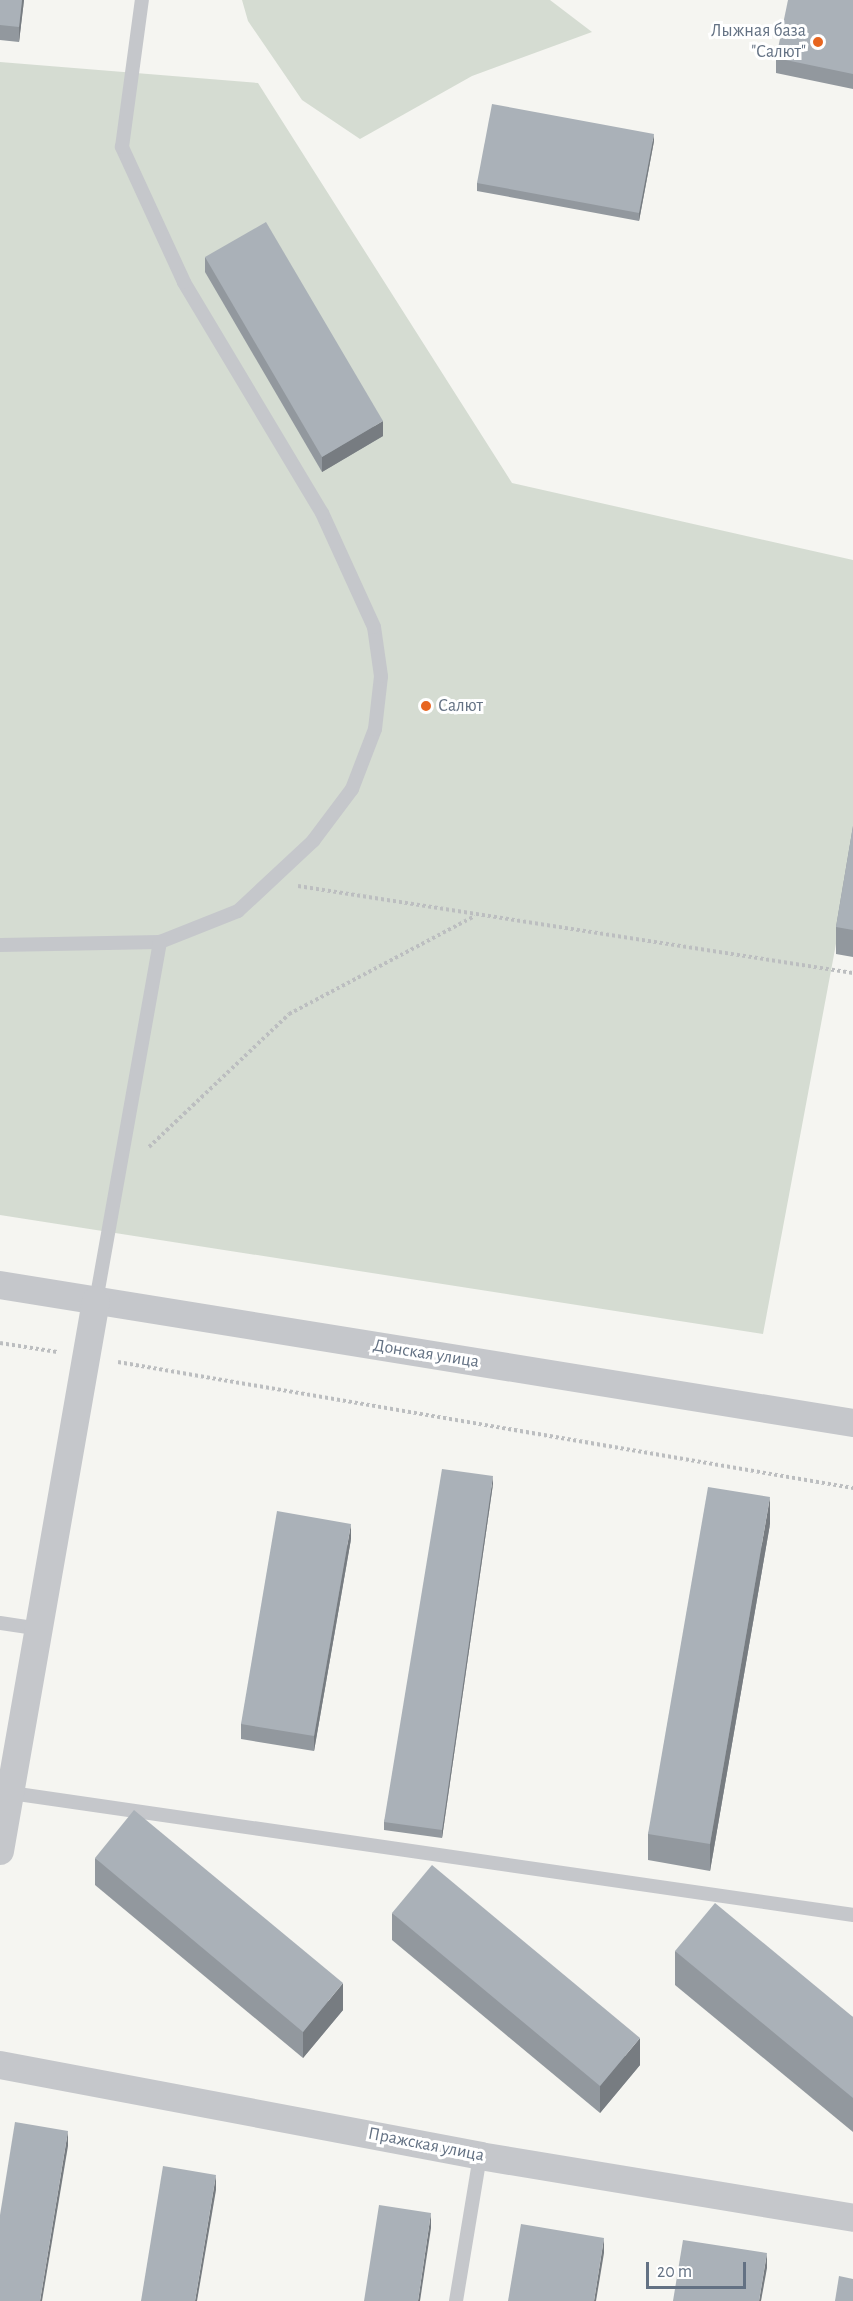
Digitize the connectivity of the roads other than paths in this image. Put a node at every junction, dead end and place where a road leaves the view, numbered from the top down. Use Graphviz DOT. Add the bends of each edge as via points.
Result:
graph roads {
  1 [pos="142,0"];
  2 [pos="160,942"];
  3 [pos="0,945"];
  4 [pos="0,1285"];
  5 [pos="96,1301"];
  6 [pos="853,1423"];
  7 [pos="0,1623"];
  8 [pos="40,1629"];
  9 [pos="11,1793"];
  10 [pos="0,1851"];
  11 [pos="853,1915"];
  12 [pos="0,2065"];
  13 [pos="480,2156"];
  14 [pos="853,2218"];
  15 [pos="456,2301"];
  1 -- 2 [label="lane" via="122,147 184,282 322,513 374,627 381,676 375,729 352,789 274,882 238,911"];
  2 -- 3 [label="lane"];
  2 -- 5 [label="lane"];
  4 -- 5 [label="street, Донская улица"];
  5 -- 6 [label="street, Донская улица"];
  5 -- 8 [label="street"];
  7 -- 8 [label="lane"];
  8 -- 9 [label="street"];
  9 -- 10 [label="street"];
  9 -- 11 [label="lane"];
  12 -- 13 [label="street, Пражская улица"];
  13 -- 14 [label="street, Пражская улица"];
  13 -- 15 [label="lane"];
}
